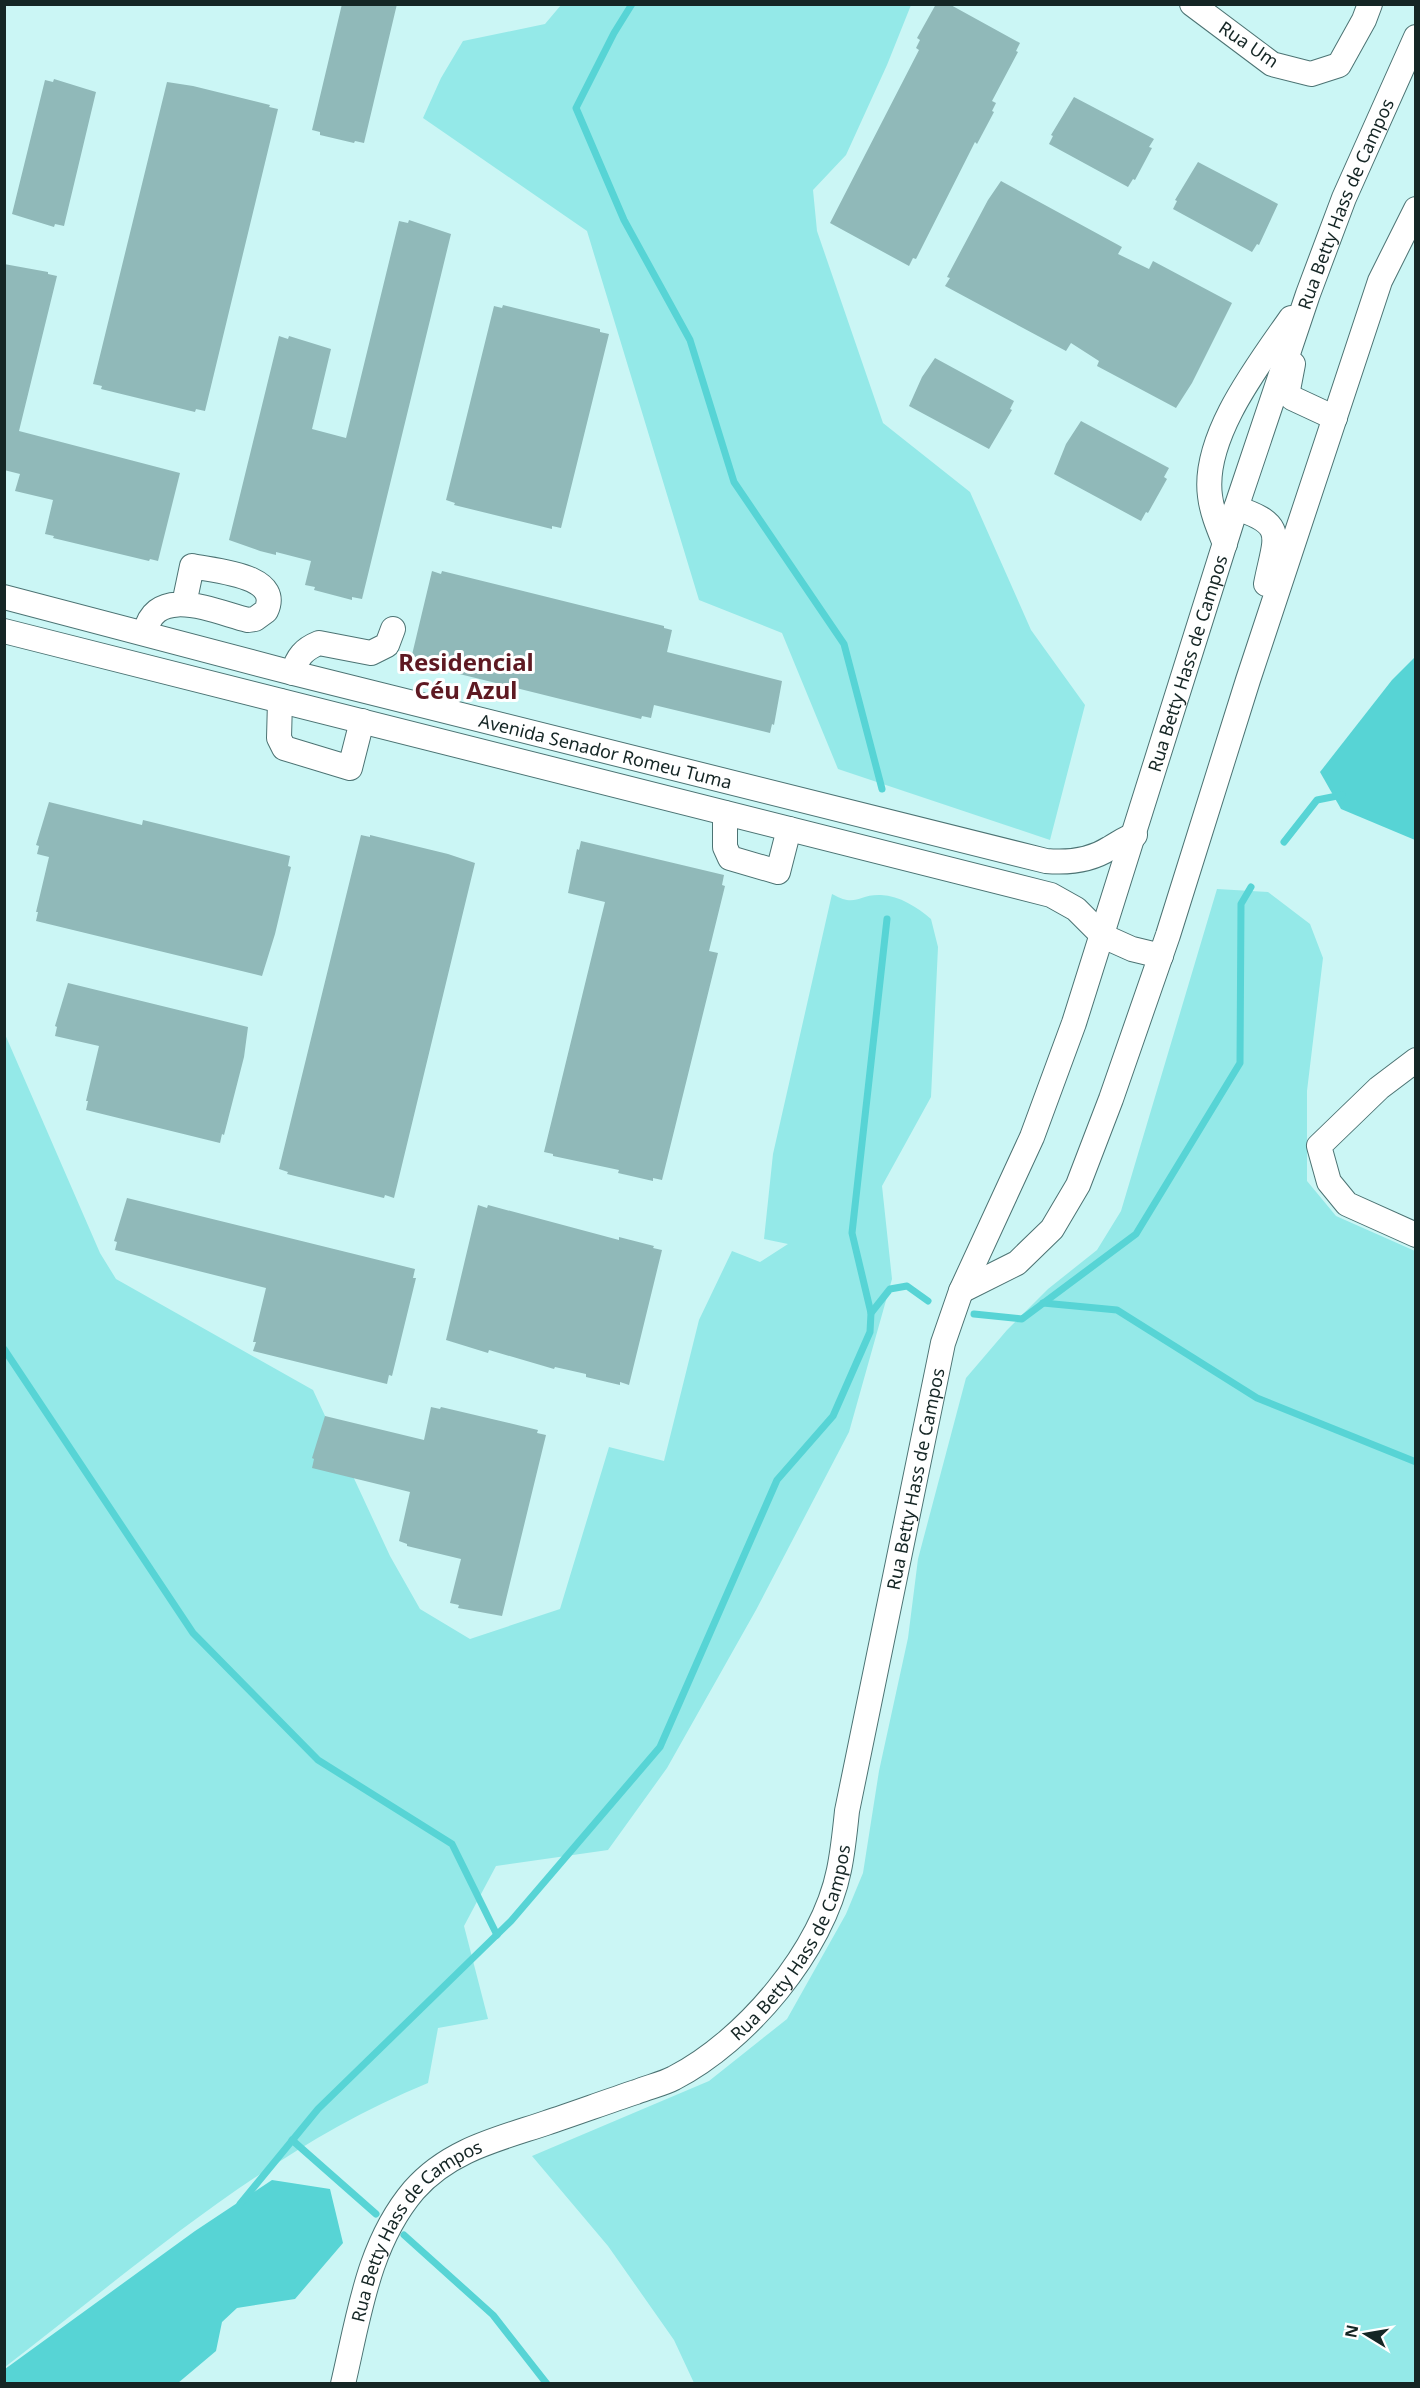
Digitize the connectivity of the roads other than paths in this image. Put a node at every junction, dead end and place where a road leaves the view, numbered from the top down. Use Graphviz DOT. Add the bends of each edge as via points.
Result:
graph roads {
  1 [pos="1192,4"];
  2 [pos="1370,4"];
  3 [pos="1416,37"];
  4 [pos="1416,209"];
  5 [pos="1308,294"];
  6 [pos="1335,418"];
  7 [pos="1236,508"];
  8 [pos="1225,544"];
  9 [pos="4,597"];
  10 [pos="184,604"];
  11 [pos="393,629"];
  12 [pos="4,631"];
  13 [pos="145,633"];
  14 [pos="293,673"];
  15 [pos="1248,680"];
  16 [pos="280,701"];
  17 [pos="362,721"];
  18 [pos="725,813"];
  19 [pos="789,829"];
  20 [pos="1135,835"];
  21 [pos="1102,936"];
  22 [pos="1161,956"];
  23 [pos="1416,1060"];
  24 [pos="1416,1235"];
  25 [pos="961,1291"];
  26 [pos="343,2384"];
  1 -- 2 [label="street, Rua Um" via="1272,64 1311,75 1339,65"];
  3 -- 5 [label="street, Rua Betty Hass de Campos" via="1344,198"];
  4 -- 6 [label="street" via="1380,281"];
  5 -- 6 [label="street" via="1288,390 1301,404"];
  5 -- 7 [label="street, Rua Betty Hass de Campos"];
  5 -- 8 [label="street" via="1253,373 1227,420 1212,460 1209,494"];
  6 -- 15 [label="street"];
  7 -- 8 [label="street, Rua Betty Hass de Campos"];
  7 -- 15 [label="street" via="1262,516 1272,525 1275,537"];
  8 -- 20 [label="street, Rua Betty Hass de Campos"];
  9 -- 13 [label="street, Avenida Senador Romeu Tuma"];
  10 -- 10 [label="street" via="248,620 261,616 269,605 267,590 255,580 192,566"];
  10 -- 13 [label="street" via="169,604 156,610"];
  11 -- 14 [label="street" via="387,645 371,653 319,643 311,646 298,657"];
  12 -- 16 [label="street, Avenida Senador Romeu Tuma"];
  13 -- 14 [label="street, Avenida Senador Romeu Tuma"];
  14 -- 20 [label="street, Avenida Senador Romeu Tuma" via="1046,861 1079,861"];
  15 -- 22 [label="street"];
  16 -- 17 [label="street, Avenida Senador Romeu Tuma"];
  16 -- 17 [label="street" via="279,738 285,748 350,768"];
  17 -- 18 [label="street, Avenida Senador Romeu Tuma"];
  18 -- 19 [label="street, Avenida Senador Romeu Tuma"];
  18 -- 19 [label="street" via="725,848 730,858 778,872"];
  19 -- 21 [label="street, Avenida Senador Romeu Tuma" via="1051,895 1077,909"];
  20 -- 21 [label="street, Rua Betty Hass de Campos"];
  21 -- 22 [label="street"];
  21 -- 25 [label="street, Rua Betty Hass de Campos" via="1032,1137"];
  22 -- 25 [label="street" via="1078,1185 1052,1229 1017,1263"];
  23 -- 24 [label="street" via="1379,1088 1320,1146 1329,1182 1347,1204"];
  25 -- 26 [label="street, Rua Betty Hass de Campos" via="943,1343 925,1423 847,1811 839,1872 819,1925 789,1978 758,2013 728,2042 674,2078 466,2149 434,2170 415,2189 382,2238 370,2268"];
}
